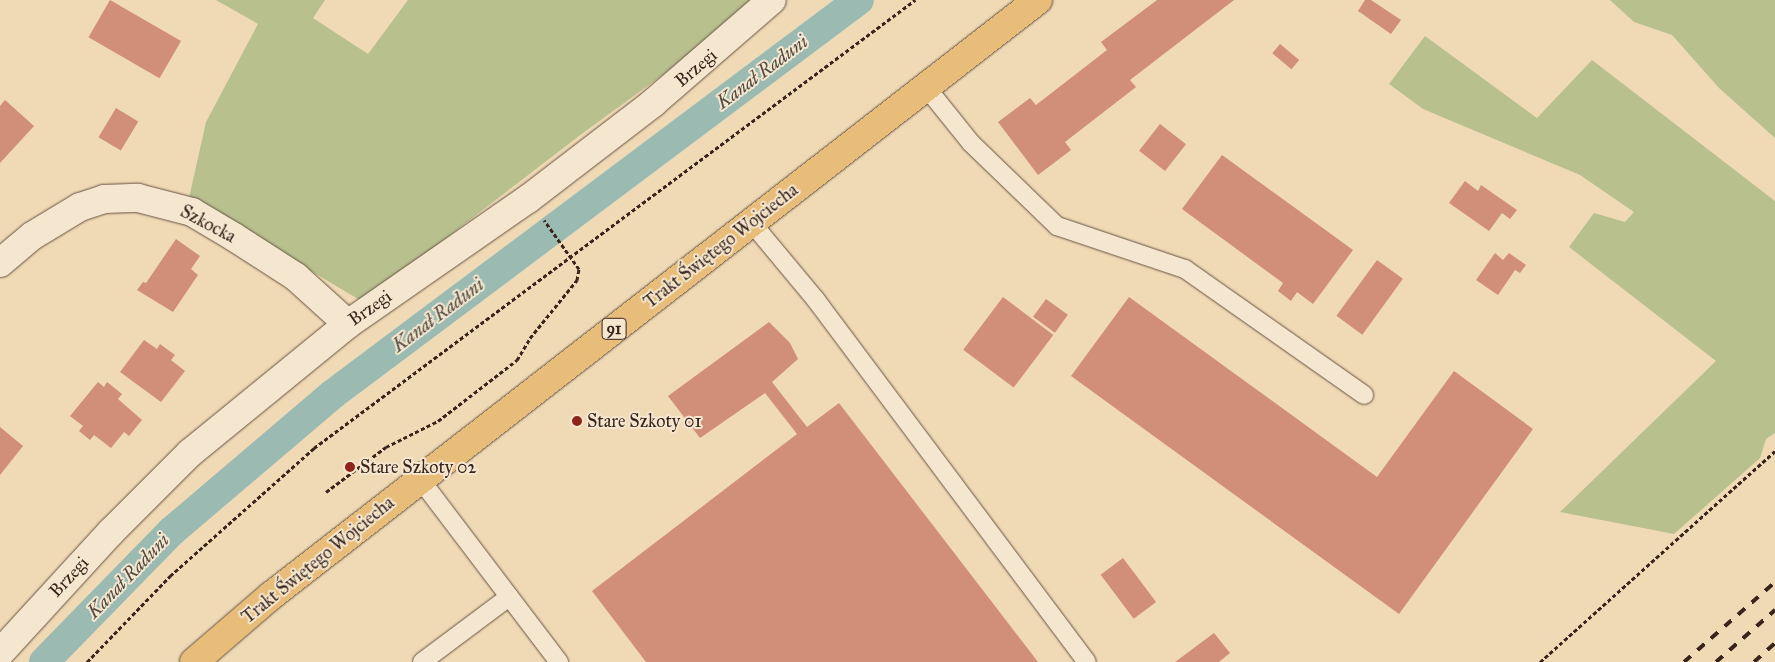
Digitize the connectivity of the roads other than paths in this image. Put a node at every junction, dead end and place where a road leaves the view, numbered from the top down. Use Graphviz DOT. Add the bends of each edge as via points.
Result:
graph roads {
  1 [pos="772,0"];
  2 [pos="1038,0"];
  3 [pos="926,87"];
  4 [pos="751,222"];
  5 [pos="0,263"];
  6 [pos="348,324"];
  7 [pos="1364,395"];
  8 [pos="420,479"];
  9 [pos="509,596"];
  10 [pos="0,653"];
  11 [pos="194,662"];
  12 [pos="422,662"];
  13 [pos="559,662"];
  14 [pos="1087,662"];
  1 -- 6 [label="street, Brzegi" via="653,103 536,193"];
  2 -- 3 [label="main road, Trakt Świętego Wojciecha / 91"];
  3 -- 4 [label="main road, Trakt Świętego Wojciecha / 91"];
  3 -- 7 [label="lane" via="970,143 1058,226 1185,269"];
  4 -- 8 [label="main road, Trakt Świętego Wojciecha / 91"];
  4 -- 14 [label="lane" via="816,300"];
  5 -- 6 [label="street, Szkocka" via="32,236 80,207 104,199 138,198 192,212 234,237 296,277"];
  6 -- 10 [label="street, Brzegi" via="190,453"];
  8 -- 9 [label="lane"];
  8 -- 11 [label="main road, Trakt Świętego Wojciecha / 91" via="272,595"];
  9 -- 12 [label="lane"];
  9 -- 13 [label="lane"];
}
